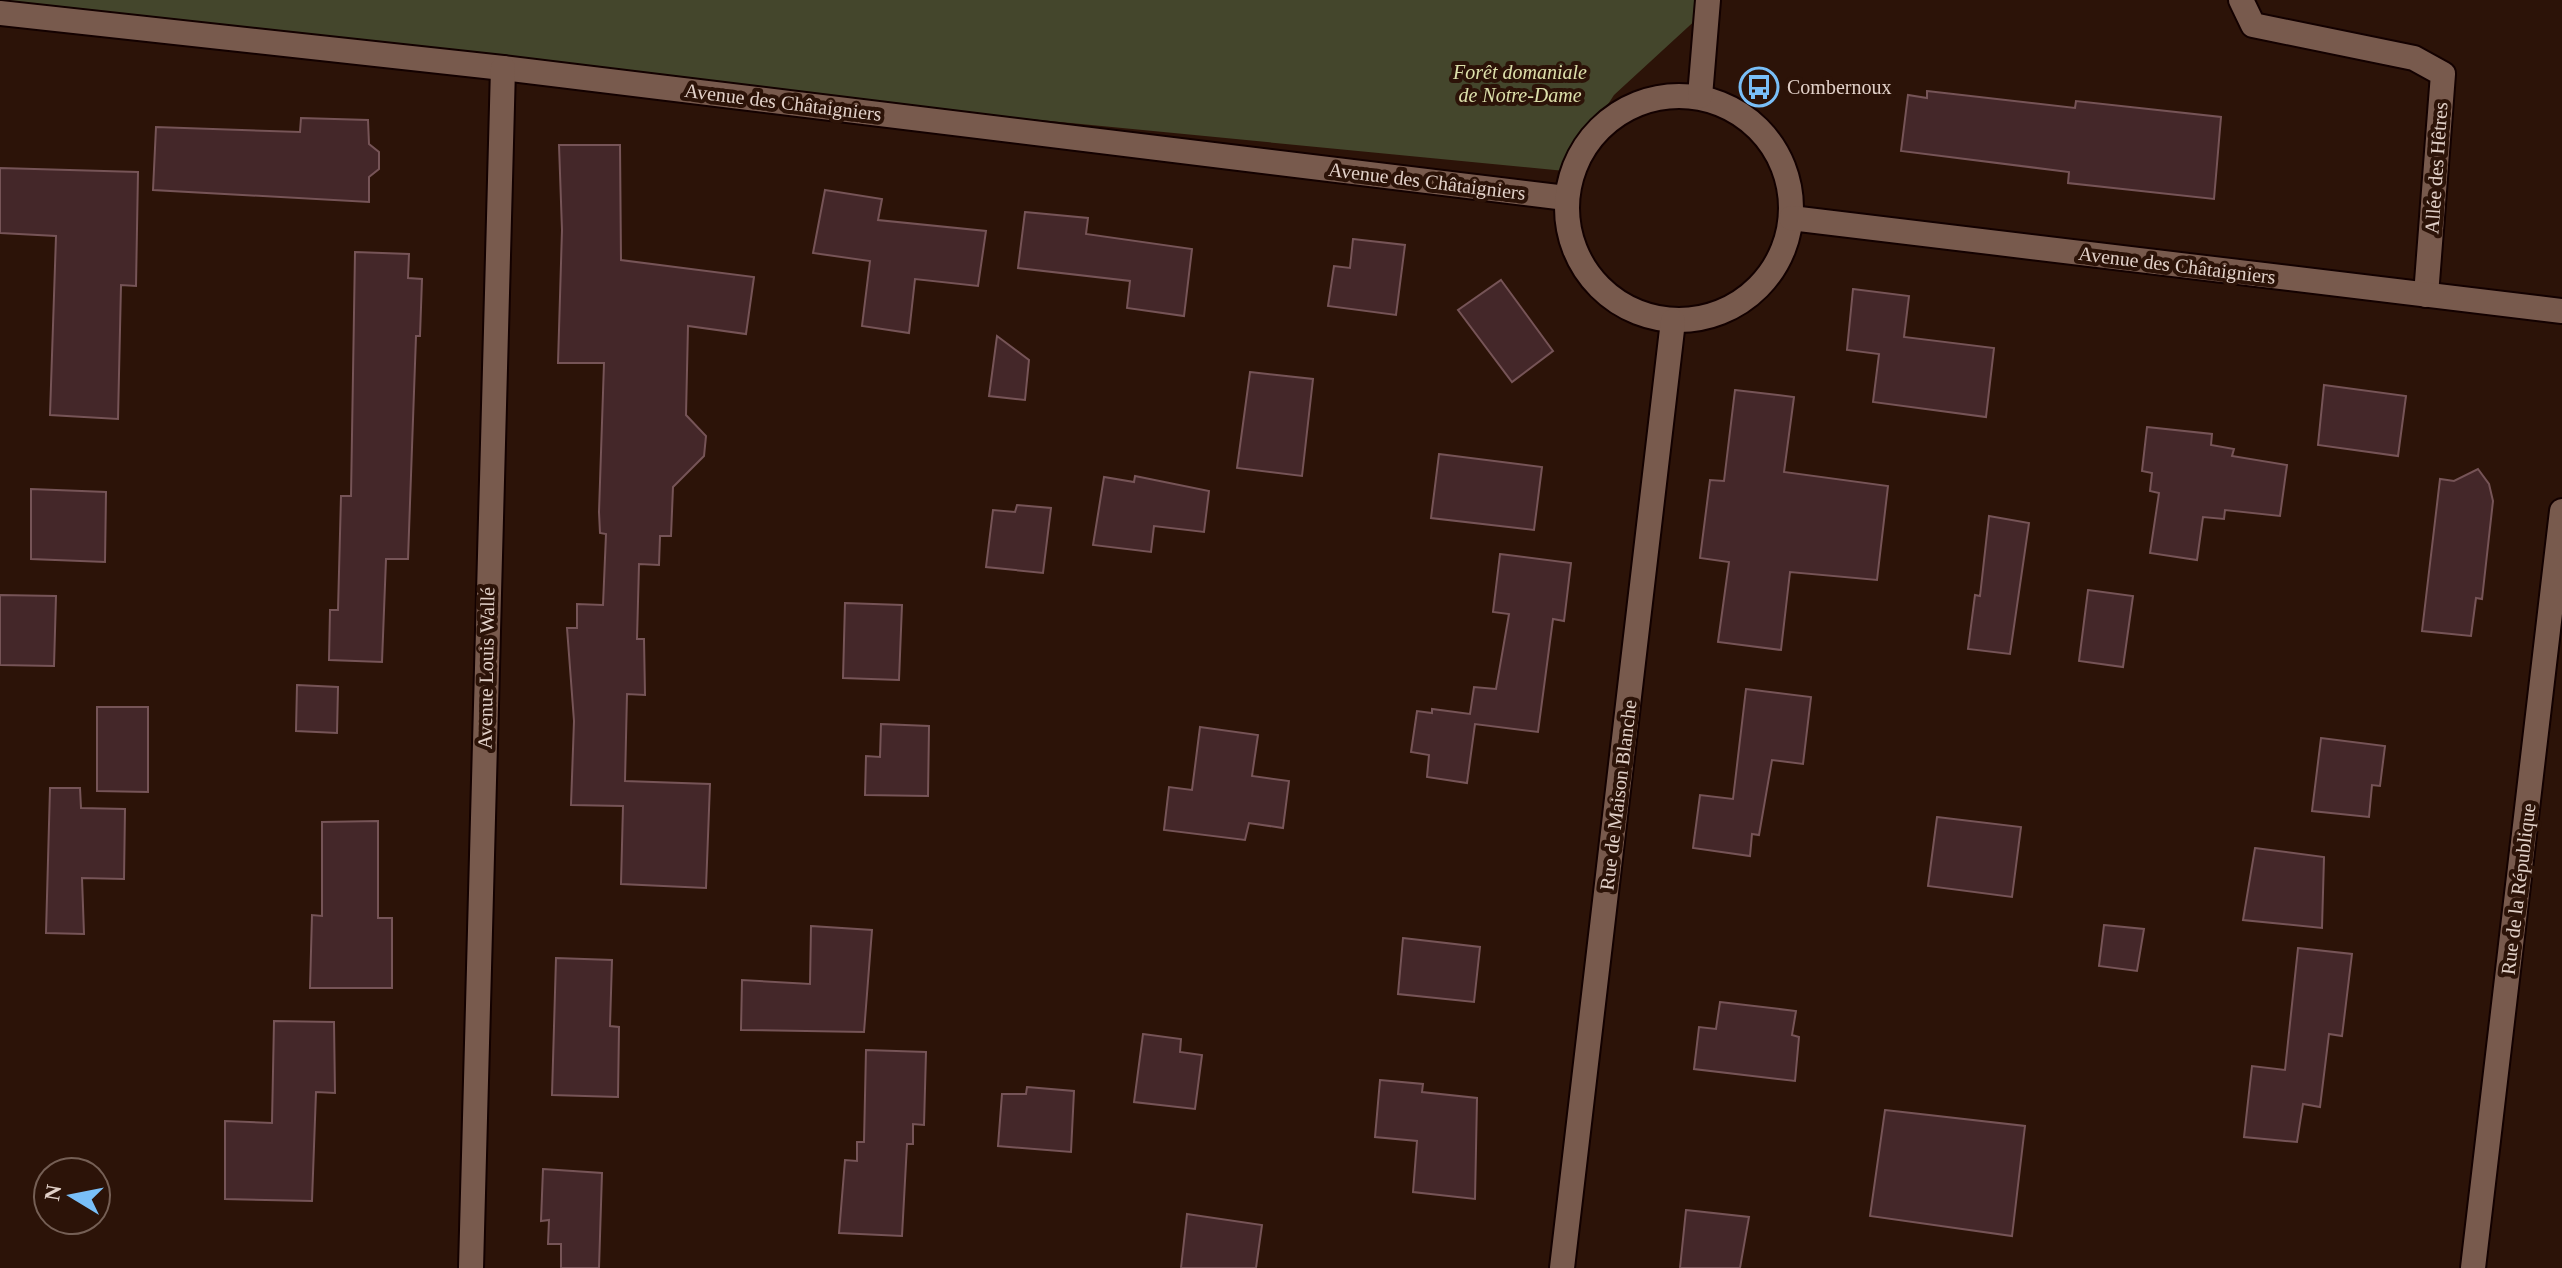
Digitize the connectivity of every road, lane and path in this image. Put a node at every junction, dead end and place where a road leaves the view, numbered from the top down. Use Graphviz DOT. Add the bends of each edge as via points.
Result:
graph roads {
  1 [pos="1708,0"];
  2 [pos="2241,0"];
  3 [pos="0,13"];
  4 [pos="503,68"];
  5 [pos="1700,96"];
  6 [pos="1566,198"];
  7 [pos="1791,218"];
  8 [pos="2426,295"];
  9 [pos="2562,311"];
  10 [pos="1673,321"];
  11 [pos="2562,511"];
  12 [pos="471,1268"];
  13 [pos="1562,1268"];
  14 [pos="2473,1268"];
  1 -- 5 [label="street"];
  2 -- 8 [label="street, Allée des Hêtres" via="2253,25 2414,58 2443,74"];
  3 -- 4 [label="street, Avenue des Châtaigniers"];
  4 -- 6 [label="street, Avenue des Châtaigniers"];
  4 -- 12 [label="street, Avenue Louis Wallé"];
  5 -- 6 [label="street" via="1662,96 1626,107 1606,122 1576,162"];
  5 -- 7 [label="street" via="1740,113 1778,153 1790,185"];
  6 -- 10 [label="street" via="1568,234 1583,268 1617,302 1638,314"];
  7 -- 8 [label="street, Avenue des Châtaigniers"];
  7 -- 10 [label="street" via="1783,252 1765,281 1739,304 1708,317"];
  8 -- 9 [label="street, Avenue des Châtaigniers"];
  10 -- 13 [label="street, Rue de Maison Blanche"];
  11 -- 14 [label="street, Rue de la République"];
}
